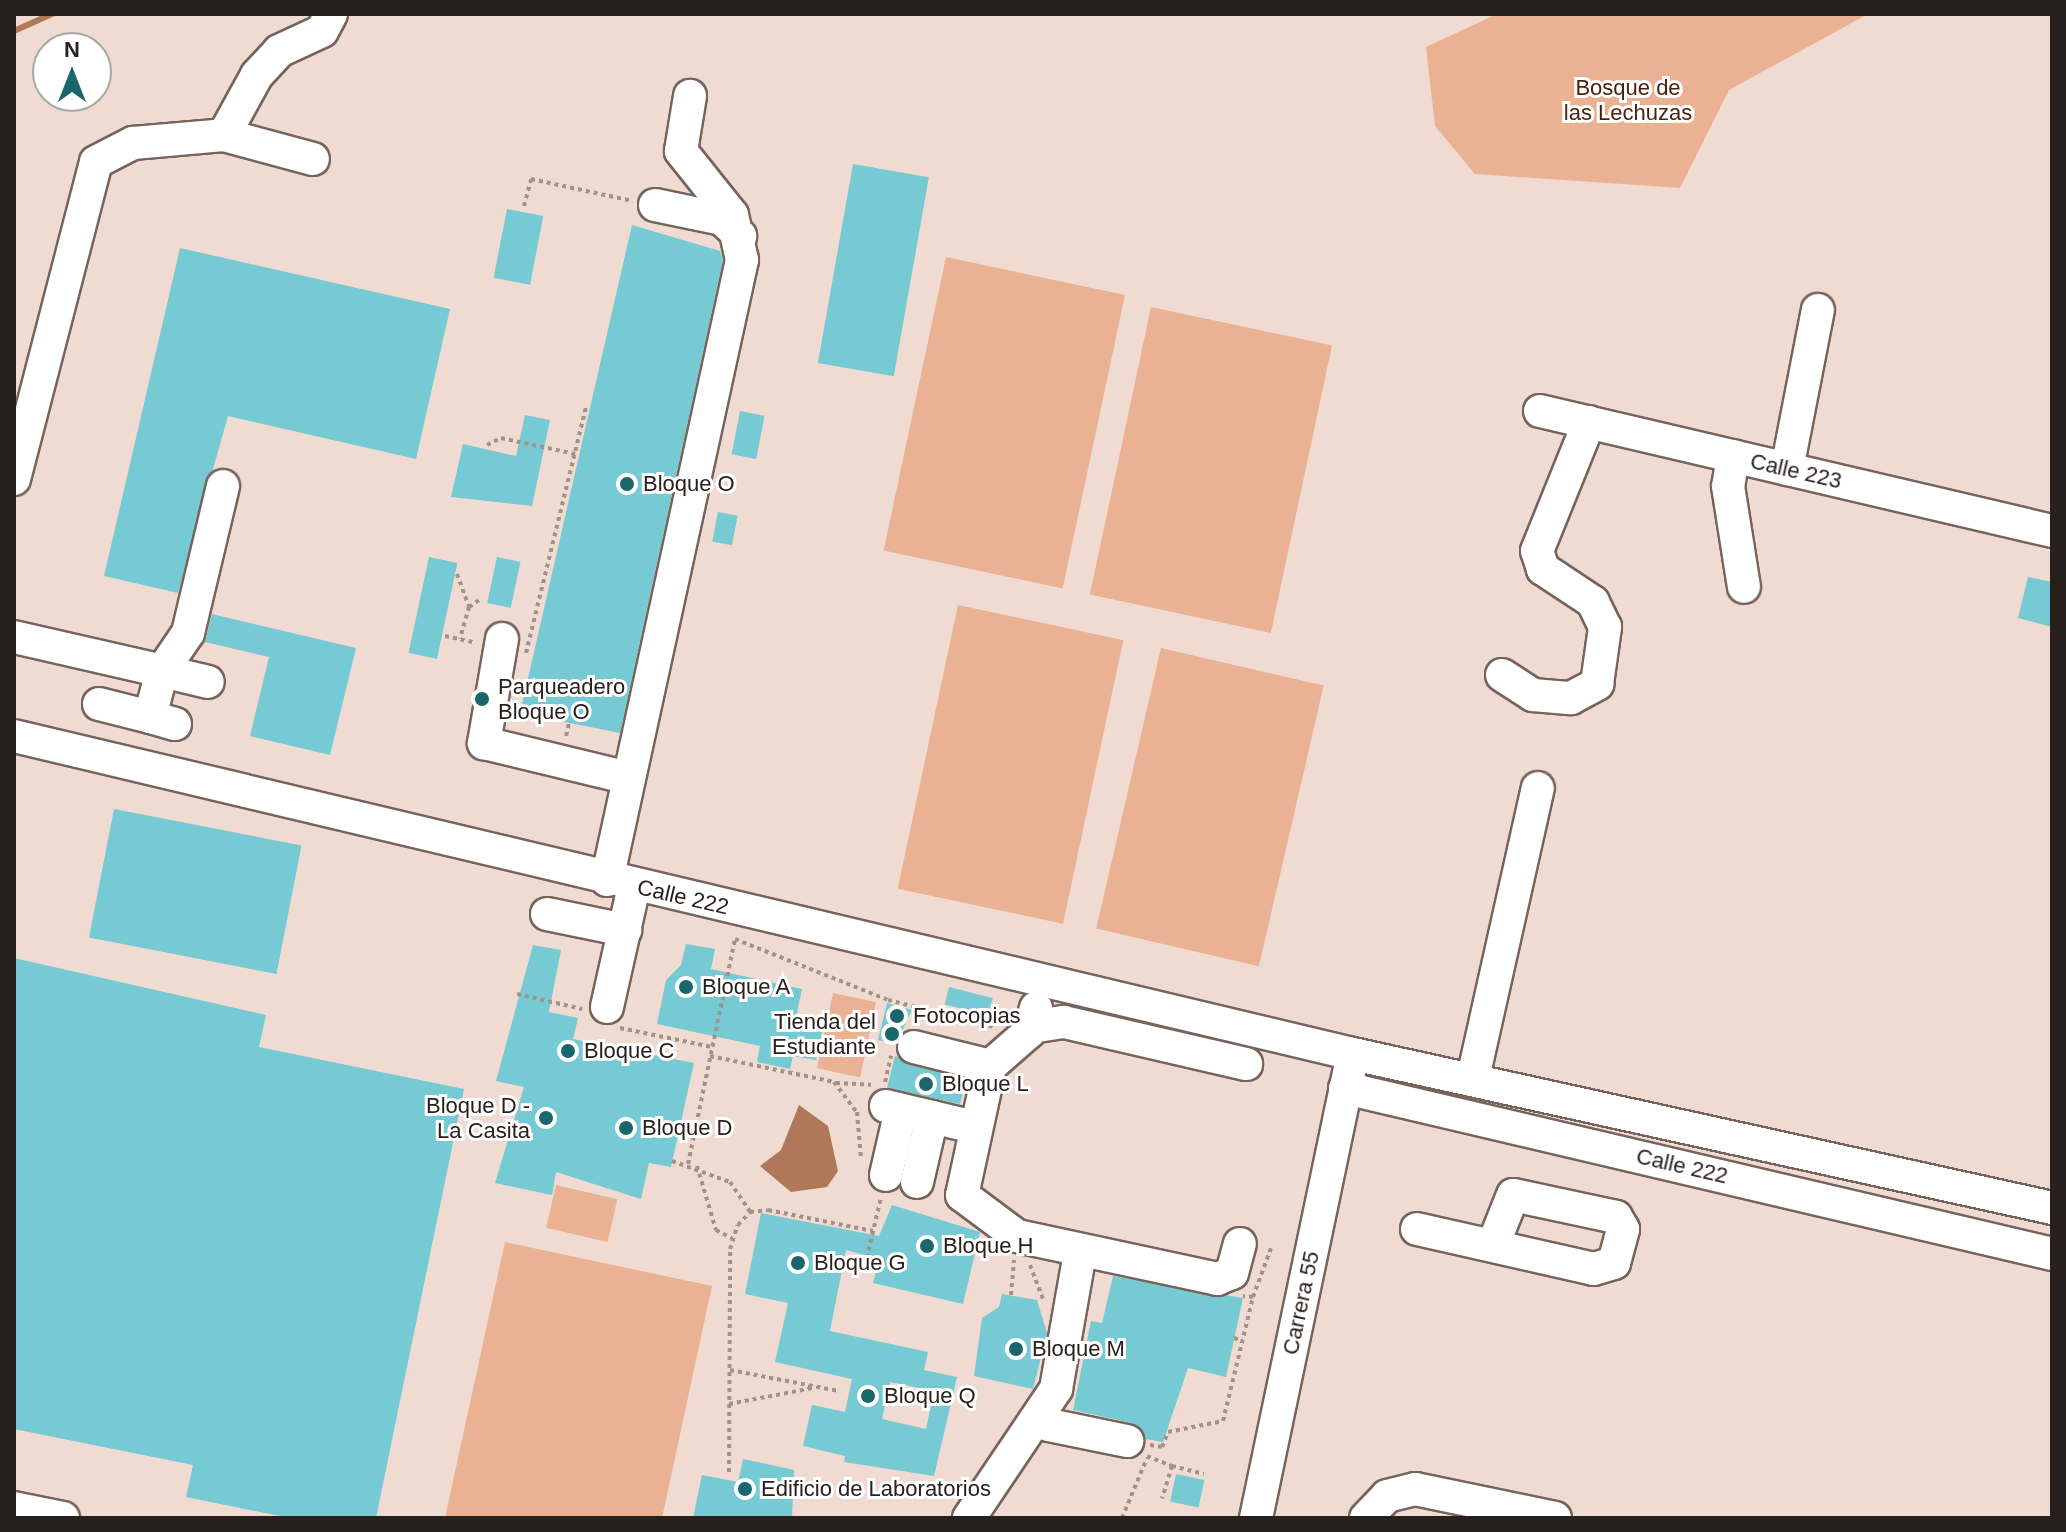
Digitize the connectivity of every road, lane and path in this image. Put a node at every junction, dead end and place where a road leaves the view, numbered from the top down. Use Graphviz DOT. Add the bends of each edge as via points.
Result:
graph roads {
  1 [pos="331,14"];
  2 [pos="690,96"];
  3 [pos="224,135"];
  4 [pos="313,159"];
  5 [pos="655,205"];
  6 [pos="524,206"];
  7 [pos="742,238"];
  8 [pos="1818,310"];
  9 [pos="586,406"];
  10 [pos="1540,411"];
  11 [pos="1589,422"];
  12 [pos="487,445"];
  13 [pos="575,454"];
  14 [pos="1733,456"];
  15 [pos="1787,469"];
  16 [pos="14,479"];
  17 [pos="223,486"];
  18 [pos="2052,531"];
  19 [pos="457,574"];
  20 [pos="1744,587"];
  21 [pos="479,600"];
  22 [pos="469,607"];
  23 [pos="445,636"];
  24 [pos="14,637"];
  25 [pos="460,639"];
  26 [pos="501,643"];
  27 [pos="162,671"];
  28 [pos="1502,675"];
  29 [pos="208,682"];
  30 [pos="99,704"];
  31 [pos="14,736"];
  32 [pos="629,778"];
  33 [pos="1538,788"];
  34 [pos="621,883"];
  35 [pos="547,914"];
  36 [pos="625,930"];
  37 [pos="706,994"];
  38 [pos="722,996"];
  39 [pos="571,997"];
  40 [pos="570,1005"];
  41 [pos="607,1007"];
  42 [pos="1035,1009"];
  43 [pos="914,1047"];
  44 [pos="1353,1054"];
  45 [pos="710,1056"];
  46 [pos="1246,1064"];
  47 [pos="990,1066"];
  48 [pos="1473,1078"];
  49 [pos="834,1082"];
  50 [pos="1345,1088"];
  51 [pos="890,1101"];
  52 [pos="932,1117"];
  53 [pos="974,1127"];
  54 [pos="672,1161"];
  55 [pos="688,1164"];
  56 [pos="697,1166"];
  57 [pos="917,1182"];
  58 [pos="874,1185"];
  59 [pos="2052,1208"];
  60 [pos="750,1212"];
  61 [pos="1417,1229"];
  62 [pos="873,1231"];
  63 [pos="732,1238"];
  64 [pos="1016,1245"];
  65 [pos="1493,1245"];
  66 [pos="1256,1246"];
  67 [pos="1080,1253"];
  68 [pos="2052,1254"];
  69 [pos="865,1266"];
  70 [pos="1225,1278"];
  71 [pos="1011,1295"];
  72 [pos="1253,1297"];
  73 [pos="1234,1338"];
  74 [pos="1243,1341"];
  75 [pos="730,1370"];
  76 [pos="817,1387"];
  77 [pos="839,1391"];
  78 [pos="729,1404"];
  79 [pos="1040,1414"];
  80 [pos="1143,1448"];
  81 [pos="1172,1466"];
  82 [pos="729,1472"];
  83 [pos="1204,1474"];
  84 [pos="1162,1498"];
  85 [pos="14,1508"];
  86 [pos="63,1518"];
  87 [pos="969,1518"];
  88 [pos="1122,1518"];
  89 [pos="1256,1518"];
  90 [pos="1366,1518"];
  91 [pos="1555,1518"];
  1 -- 3 [label="street" via="322,31 279,51 257,75"];
  2 -- 7 [label="street" via="681,151 732,215"];
  3 -- 4 [label="street"];
  3 -- 16 [label="street" via="133,143 96,162"];
  5 -- 6 [label="path" via="531,179"];
  5 -- 7 [label="street" via="722,219"];
  7 -- 32 [label="street"];
  8 -- 15 [label="street"];
  9 -- 13 [label="path"];
  10 -- 11 [label="street, Calle 223"];
  11 -- 14 [label="street, Calle 223"];
  11 -- 28 [label="street" via="1537,551 1543,569 1593,602 1605,627 1597,684 1571,698 1533,695"];
  12 -- 13 [label="path" via="501,438"];
  13 -- 26 [label="path" via="529,653"];
  14 -- 15 [label="street, Calle 223"];
  14 -- 20 [label="street" via="1728,486"];
  15 -- 18 [label="street, Calle 223"];
  17 -- 27 [label="street" via="188,633"];
  19 -- 22 [label="path"];
  21 -- 22 [label="path"];
  22 -- 25 [label="path"];
  23 -- 25 [label="path"];
  24 -- 27 [label="street"];
  25 -- 26 [label="path"];
  26 -- 32 [label="street" via="484,743"];
  27 -- 29 [label="street"];
  27 -- 30 [label="street" via="162,720"];
  31 -- 34 [label="street, Calle 222"];
  32 -- 34 [label="street"];
  33 -- 48 [label="street"];
  34 -- 36 [label="street"];
  34 -- 42 [label="street, Calle 222"];
  35 -- 36 [label="street"];
  36 -- 41 [label="street"];
  37 -- 38 [label="path"];
  38 -- 42 [label="path" via="737,939 888,1000"];
  38 -- 45 [label="path"];
  39 -- 40 [label="path"];
  42 -- 44 [label="street, Calle 222"];
  42 -- 46 [label="street" via="1064,1022"];
  42 -- 47 [label="street"];
  43 -- 47 [label="street"];
  43 -- 51 [label="path" via="893,1052"];
  44 -- 48 [label="street, Calle 222"];
  44 -- 50 [label="street"];
  45 -- 49 [label="path"];
  45 -- 55 [label="path"];
  47 -- 53 [label="street"];
  48 -- 59 [label="street, Calle 222"];
  49 -- 51 [label="path"];
  49 -- 58 [label="path" via="857,1112"];
  50 -- 68 [label="street, Calle 222"];
  50 -- 89 [label="street, Carrera 55"];
  51 -- 52 [label="street"];
  51 -- 58 [label="street"];
  52 -- 53 [label="street"];
  52 -- 57 [label="street"];
  53 -- 67 [label="street" via="962,1195 1007,1232"];
  54 -- 55 [label="path"];
  55 -- 56 [label="path"];
  56 -- 60 [label="path" via="730,1182"];
  56 -- 63 [label="path" via="716,1230"];
  58 -- 62 [label="path"];
  60 -- 62 [label="path"];
  60 -- 63 [label="path"];
  61 -- 65 [label="street"];
  62 -- 69 [label="path"];
  63 -- 75 [label="path"];
  64 -- 71 [label="path"];
  66 -- 70 [label="street"];
  66 -- 72 [label="path"];
  67 -- 70 [label="street"];
  67 -- 79 [label="street" via="1066,1356"];
  70 -- 72 [label="path" via="1236,1293"];
  72 -- 74 [label="path"];
  73 -- 74 [label="path"];
  74 -- 80 [label="path" via="1222,1423 1168,1432 1164,1445"];
  75 -- 76 [label="path"];
  75 -- 78 [label="path"];
  76 -- 77 [label="path"];
  76 -- 78 [label="path"];
  78 -- 82 [label="path"];
  79 -- 80 [label="street" via="1049,1425"];
  79 -- 87 [label="street"];
  80 -- 81 [label="path"];
  80 -- 88 [label="path"];
  81 -- 83 [label="path"];
  81 -- 84 [label="path"];
  85 -- 86 [label="street"];
  90 -- 91 [label="street" via="1387,1496 1415,1489"];
}
